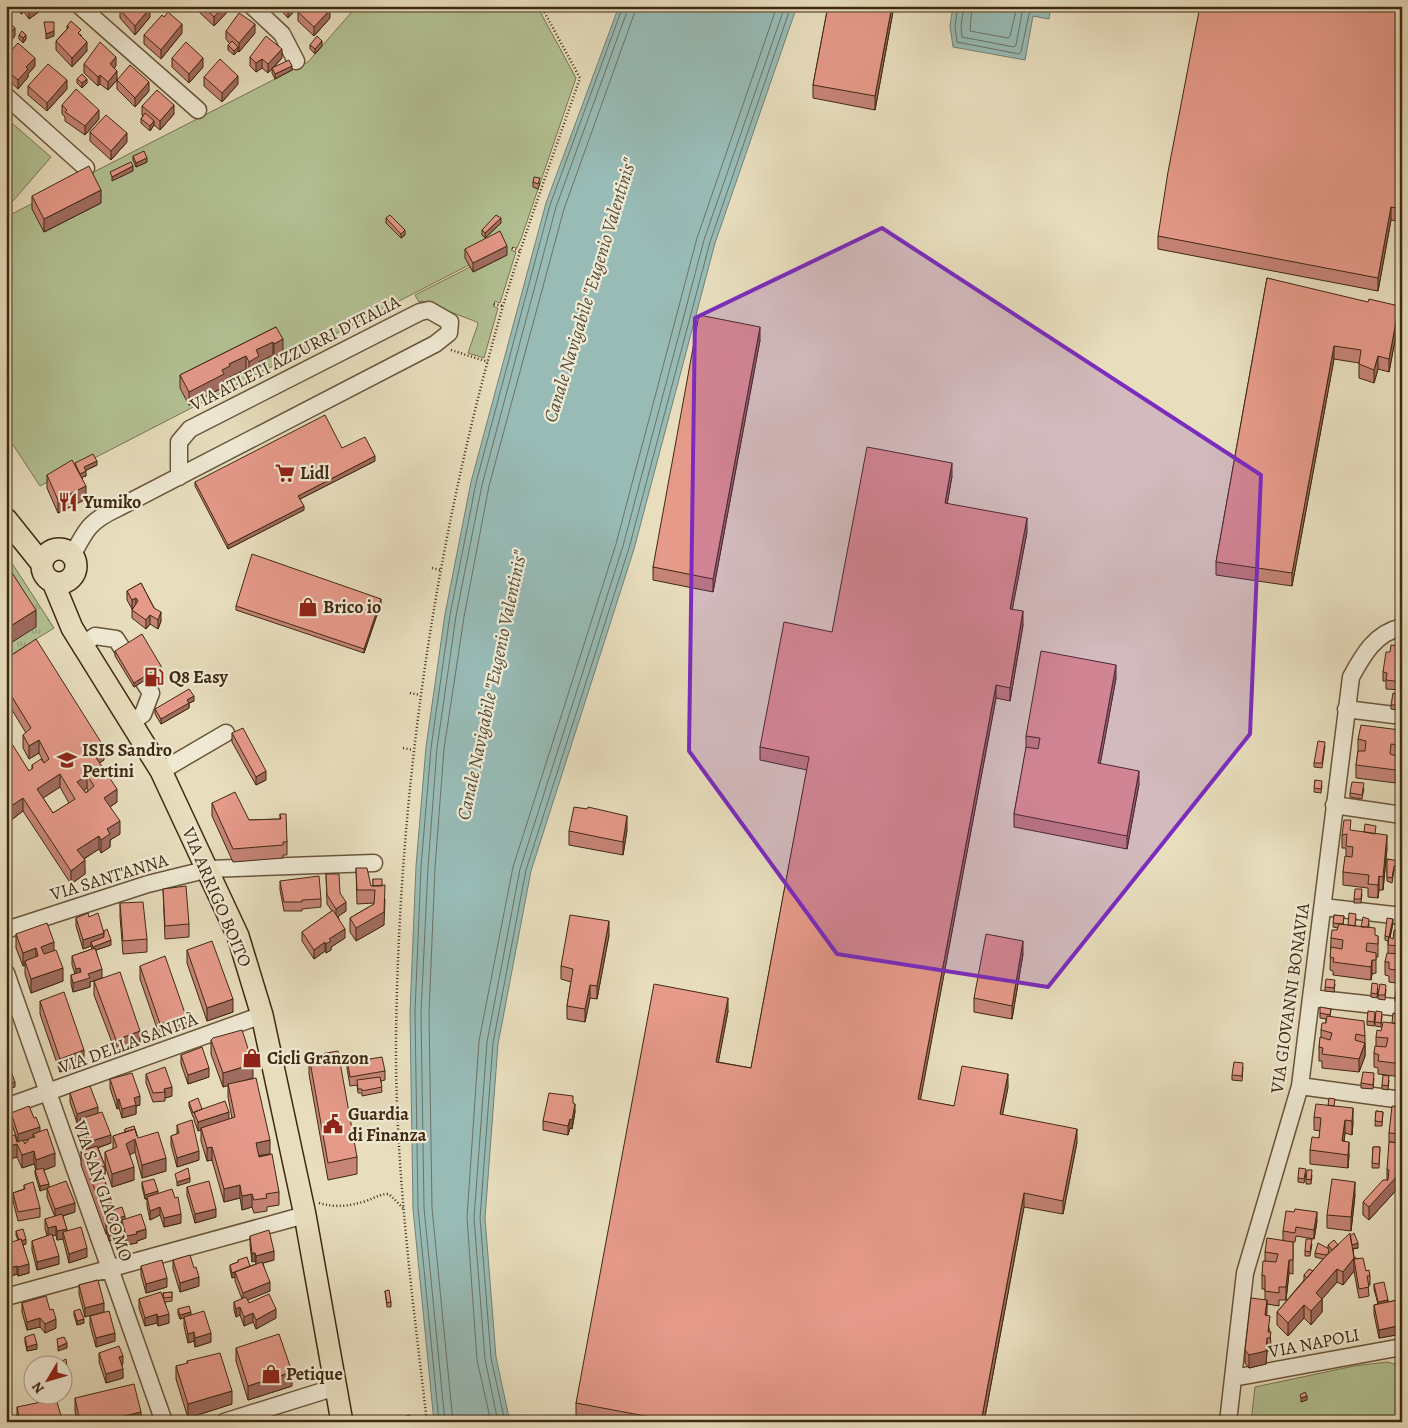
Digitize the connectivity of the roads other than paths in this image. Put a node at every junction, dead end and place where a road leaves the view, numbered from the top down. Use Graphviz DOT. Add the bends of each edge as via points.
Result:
graph roads {
  1 [pos="80,6"];
  2 [pos="252,6"];
  3 [pos="296,60"];
  4 [pos="6,96"];
  5 [pos="198,110"];
  6 [pos="86,168"];
  7 [pos="180,477"];
  8 [pos="6,519"];
  9 [pos="53,562"];
  10 [pos="1402,626"];
  11 [pos="82,645"];
  12 [pos="1346,709"];
  13 [pos="1402,716"];
  14 [pos="131,723"];
  15 [pos="226,733"];
  16 [pos="161,771"];
  17 [pos="1334,806"];
  18 [pos="1402,815"];
  19 [pos="374,863"];
  20 [pos="209,869"];
  21 [pos="1323,907"];
  22 [pos="1402,916"];
  23 [pos="6,930"];
  24 [pos="6,973"];
  25 [pos="1311,998"];
  26 [pos="1402,1008"];
  27 [pos="262,1014"];
  28 [pos="1300,1086"];
  29 [pos="48,1094"];
  30 [pos="1402,1100"];
  31 [pos="6,1107"];
  32 [pos="304,1210"];
  33 [pos="108,1269"];
  34 [pos="6,1297"];
  35 [pos="1402,1347"];
  36 [pos="1233,1378"];
  37 [pos="336,1387"];
  38 [pos="164,1422"];
  39 [pos="224,1422"];
  40 [pos="342,1422"];
  41 [pos="1228,1422"];
  1 -- 5 [label="street"];
  2 -- 3 [label="street" via="282,34"];
  4 -- 6 [label="street"];
  7 -- 7 [label="street, VIA ATLETI AZZURRI D'ITALIA" via="435,344 449,333 450,322 429,310 420,312 207,420 190,430 179,442"];
  7 -- 9 [label="street, VIA ATLETI AZZURRI D'ITALIA" via="97,518"];
  8 -- 9 [label="main road, VIA ARRIGO BOITO"];
  9 -- 11 [label="main road, VIA ARRIGO BOITO" via="63,604"];
  10 -- 12 [label="street, VIA GIOVANNI BONAVIA" via="1380,637 1364,652 1351,677"];
  11 -- 14 [label="main road, VIA ARRIGO BOITO"];
  11 -- 14 [label="street" via="95,636 116,639 151,692 144,714"];
  12 -- 13 [label="street"];
  12 -- 17 [label="street, VIA GIOVANNI BONAVIA"];
  14 -- 16 [label="main road, VIA ARRIGO BOITO"];
  15 -- 16 [label="street"];
  16 -- 20 [label="main road, VIA ARRIGO BOITO"];
  17 -- 18 [label="street"];
  17 -- 21 [label="street, VIA GIOVANNI BONAVIA"];
  19 -- 20 [label="street, VIA SANT'ANNA"];
  20 -- 23 [label="street, VIA SANT'ANNA" via="148,884"];
  20 -- 27 [label="main road, VIA ARRIGO BOITO" via="238,936"];
  21 -- 22 [label="street"];
  21 -- 25 [label="street, VIA GIOVANNI BONAVIA"];
  24 -- 29 [label="street, VIA SAN GIACOMO"];
  25 -- 26 [label="street"];
  25 -- 28 [label="street, VIA GIOVANNI BONAVIA"];
  27 -- 29 [label="street, VIA DELLA SANITÀ"];
  27 -- 32 [label="main road, VIA ARRIGO BOITO"];
  28 -- 30 [label="street"];
  28 -- 36 [label="street, VIA GIOVANNI BONAVIA" via="1245,1273"];
  29 -- 31 [label="street, VIA DELLA SANITÀ"];
  29 -- 33 [label="street, VIA SAN GIACOMO"];
  32 -- 33 [label="street"];
  32 -- 37 [label="main road, VIA ARRIGO BOITO"];
  33 -- 34 [label="street"];
  33 -- 38 [label="street, VIA SAN GIACOMO"];
  35 -- 36 [label="street, VIA NAPOLI"];
  36 -- 41 [label="street, VIA GIOVANNI BONAVIA"];
  37 -- 39 [label="street"];
  37 -- 40 [label="main road, VIA ARRIGO BOITO"];
}
